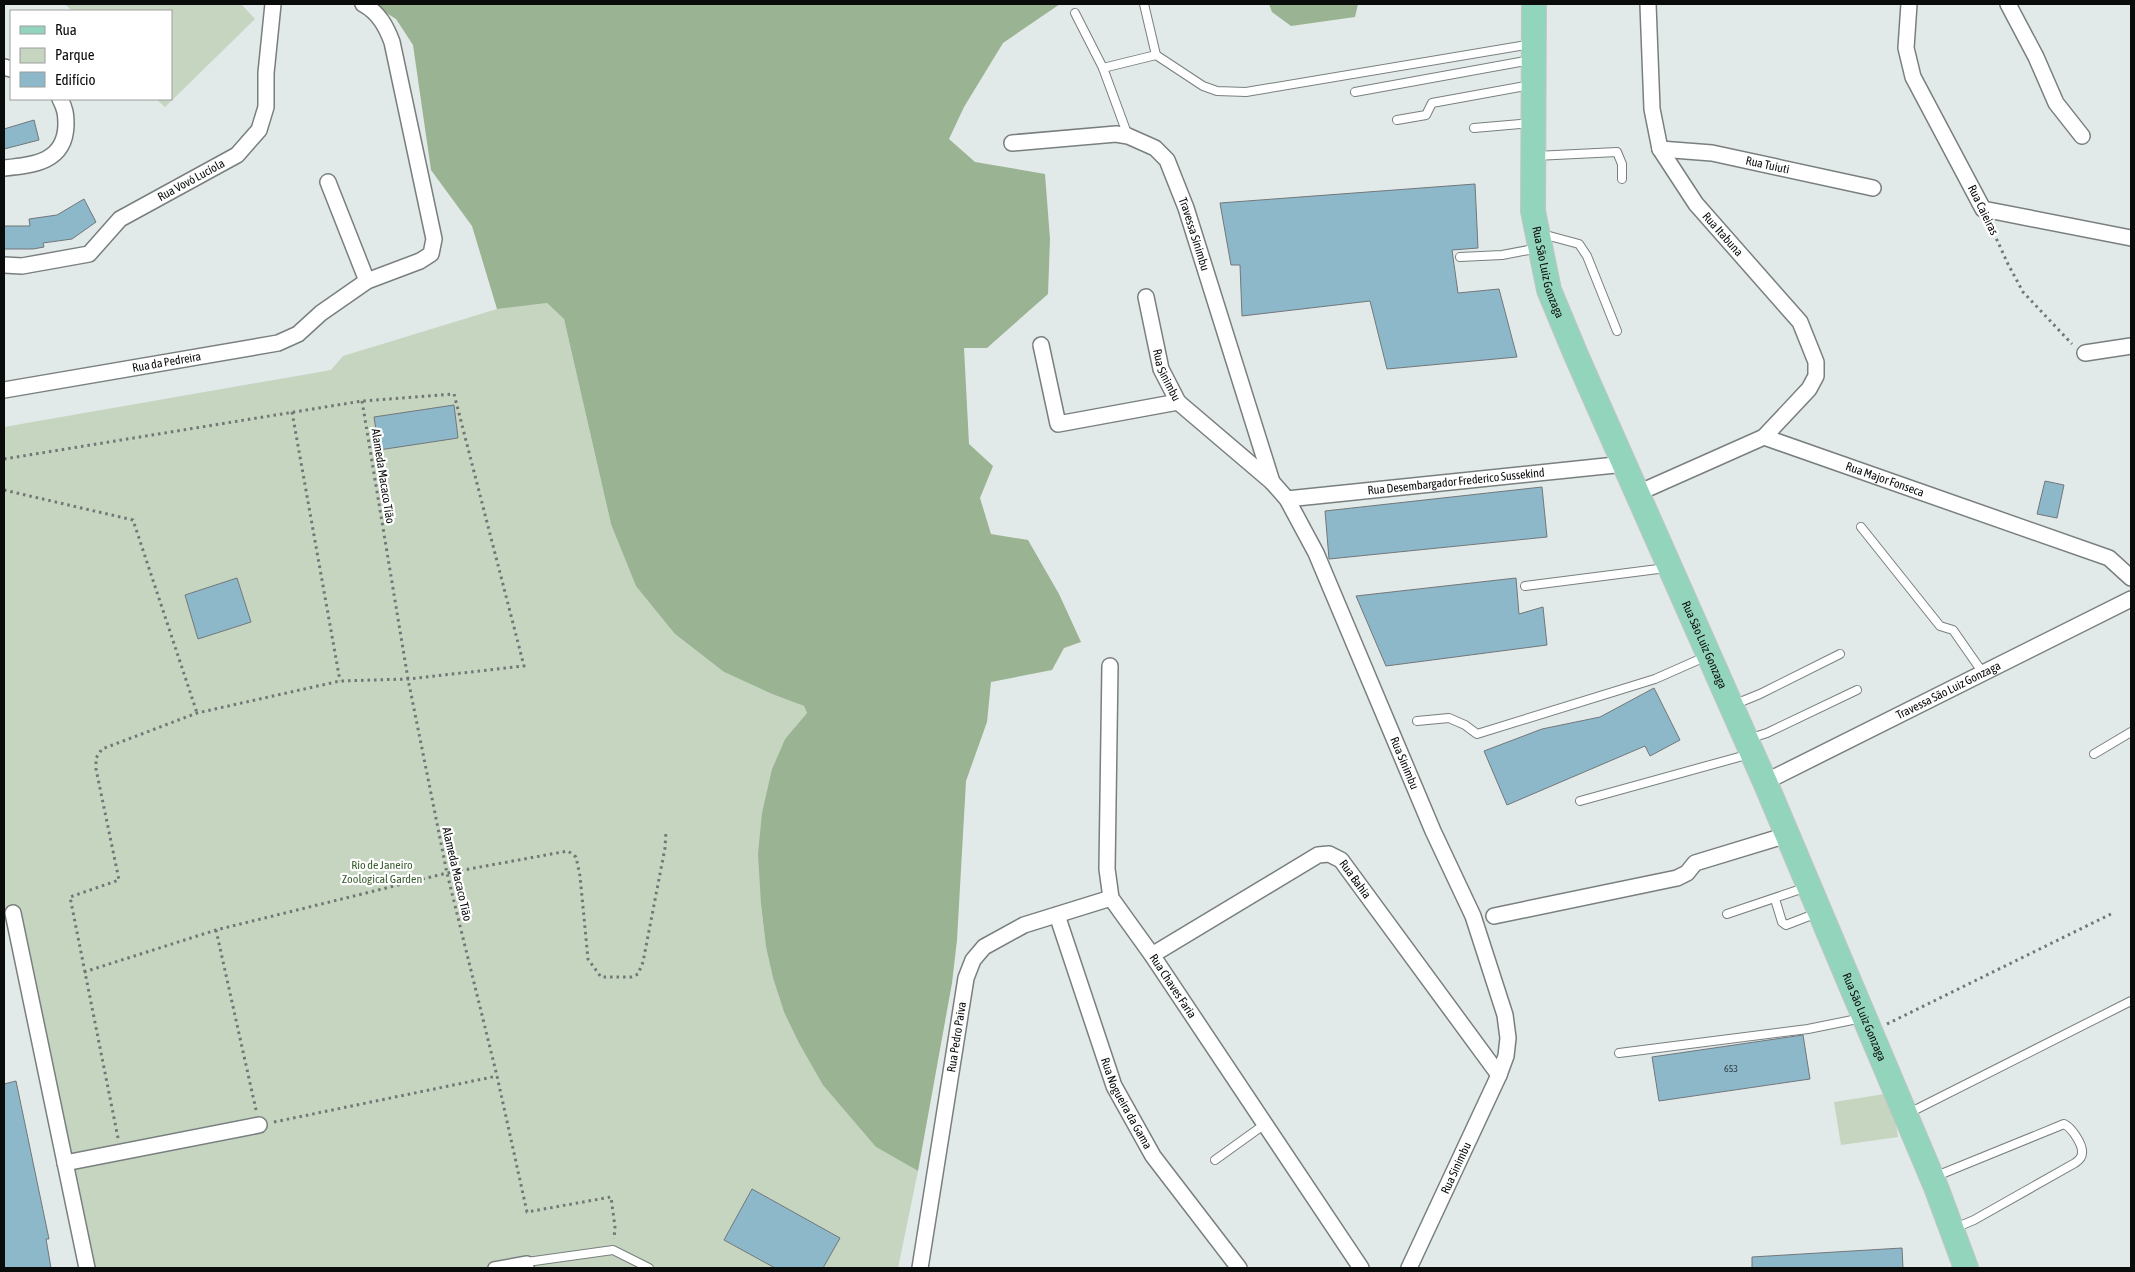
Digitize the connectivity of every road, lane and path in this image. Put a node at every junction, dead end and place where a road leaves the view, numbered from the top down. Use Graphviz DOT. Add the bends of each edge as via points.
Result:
graph roads {
  1 [pos="273,4"];
  2 [pos="363,4"];
  3 [pos="1144,4"];
  4 [pos="1534,4"];
  5 [pos="1648,4"];
  6 [pos="1909,4"];
  7 [pos="2008,4"];
  8 [pos="1075,13"];
  9 [pos="1533,52"];
  10 [pos="1156,55"];
  11 [pos="1104,68"];
  12 [pos="1533,84"];
  13 [pos="1355,92"];
  14 [pos="61,100"];
  15 [pos="1397,120"];
  16 [pos="1533,122"];
  17 [pos="1474,128"];
  18 [pos="1128,136"];
  19 [pos="2082,136"];
  20 [pos="1012,143"];
  21 [pos="1660,148"];
  22 [pos="1533,156"];
  23 [pos="4,168"];
  24 [pos="1622,179"];
  25 [pos="328,182"];
  26 [pos="1873,188"];
  27 [pos="1983,209"];
  28 [pos="2131,238"];
  29 [pos="1540,240"];
  30 [pos="1460,257"];
  31 [pos="4,264"];
  32 [pos="367,281"];
  33 [pos="1146,297"];
  34 [pos="1617,331"];
  35 [pos="1042,345"];
  36 [pos="2131,346"];
  37 [pos="2085,353"];
  38 [pos="4,390"];
  39 [pos="362,401"];
  40 [pos="1178,402"];
  41 [pos="292,412"];
  42 [pos="1764,437"];
  43 [pos="4,459"];
  44 [pos="1625,464"];
  45 [pos="1272,482"];
  46 [pos="4,490"];
  47 [pos="1638,493"];
  48 [pos="1287,499"];
  49 [pos="1861,527"];
  50 [pos="1670,567"];
  51 [pos="2131,578"];
  52 [pos="1525,586"];
  53 [pos="2131,599"];
  54 [pos="1840,654"];
  55 [pos="1709,655"];
  56 [pos="1110,666"];
  57 [pos="1983,673"];
  58 [pos="408,679"];
  59 [pos="340,681"];
  60 [pos="1857,690"];
  61 [pos="1731,706"];
  62 [pos="197,713"];
  63 [pos="1417,721"];
  64 [pos="2131,732"];
  65 [pos="1749,746"];
  66 [pos="2094,754"];
  67 [pos="1765,782"];
  68 [pos="1580,801"];
  69 [pos="666,831"];
  70 [pos="1787,835"];
  71 [pos="447,873"];
  72 [pos="1808,887"];
  73 [pos="1111,898"];
  74 [pos="1775,899"];
  75 [pos="1820,912"];
  76 [pos="13,913"];
  77 [pos="2113,913"];
  78 [pos="1727,914"];
  79 [pos="1057,915"];
  80 [pos="1494,916"];
  81 [pos="216,930"];
  82 [pos="1152,955"];
  83 [pos="84,972"];
  84 [pos="2131,1001"];
  85 [pos="1867,1025"];
  86 [pos="1618,1053"];
  87 [pos="1499,1075"];
  88 [pos="497,1076"];
  89 [pos="1905,1114"];
  90 [pos="1266,1124"];
  91 [pos="259,1125"];
  92 [pos="121,1153"];
  93 [pos="1215,1160"];
  94 [pos="66,1164"];
  95 [pos="1932,1178"];
  96 [pos="1952,1229"];
  97 [pos="613,1250"];
  98 [pos="527,1265"];
  99 [pos="87,1268"];
  100 [pos="494,1268"];
  101 [pos="649,1268"];
  102 [pos="920,1268"];
  103 [pos="1238,1268"];
  104 [pos="1361,1268"];
  105 [pos="1409,1268"];
  106 [pos="1966,1268"];
  1 -- 31 [label="street, Rua Vovó Lucíola" via="266,107 260,130 237,155 120,219 89,254 22,266"];
  2 -- 32 [label="street, Rua da Pedreira" via="372,9 385,25 392,42 434,246 431,254 420,261"];
  3 -- 10 [label="lane"];
  4 -- 9 [label="main road, Rua São Luiz Gonzaga"];
  5 -- 21 [label="street, Rua Itabuna" via="1652,109"];
  6 -- 27 [label="street, Rua Caieiras" via="1906,48 1913,77"];
  7 -- 19 [label="street" via="2056,103"];
  8 -- 11 [label="lane"];
  9 -- 10 [label="lane" via="1246,92 1218,91 1204,86"];
  9 -- 12 [label="main road, Rua São Luiz Gonzaga"];
  9 -- 13 [label="lane"];
  10 -- 11 [label="lane"];
  11 -- 18 [label="lane"];
  12 -- 15 [label="lane" via="1432,104 1426,115"];
  12 -- 16 [label="main road, Rua São Luiz Gonzaga"];
  14 -- 23 [label="street" via="66,110 66,137 55,155 32,165"];
  16 -- 17 [label="lane"];
  16 -- 22 [label="main road, Rua São Luiz Gonzaga"];
  18 -- 20 [label="street" via="1116,134"];
  18 -- 45 [label="street, Travessa Sinimbu" via="1155,148 1167,160 1186,208"];
  21 -- 26 [label="street, Rua Tuiuti" via="1712,153"];
  21 -- 42 [label="street, Rua Itabuna" via="1696,204 1800,322 1816,362 1816,376 1809,388"];
  22 -- 24 [label="lane" via="1618,152"];
  22 -- 29 [label="main road, Rua São Luiz Gonzaga" via="1533,211"];
  25 -- 32 [label="street"];
  27 -- 28 [label="street"];
  27 -- 37 [label="path, Rua Caieiras" via="2022,292 2060,333"];
  29 -- 30 [label="lane" via="1502,255"];
  29 -- 34 [label="lane" via="1579,244 1587,256"];
  29 -- 44 [label="main road, Rua São Luiz Gonzaga" via="1549,290"];
  32 -- 38 [label="street, Rua da Pedreira" via="320,313 298,334 278,343"];
  33 -- 40 [label="street, Rua Sinimbu" via="1161,369"];
  35 -- 40 [label="street" via="1058,424"];
  36 -- 37 [label="street"];
  39 -- 41 [label="path"];
  39 -- 58 [label="path, Alameda Macaco Tião"];
  39 -- 58 [label="path" via="454,394 524,666"];
  40 -- 45 [label="street, Rua Sinimbu"];
  41 -- 43 [label="path"];
  41 -- 59 [label="path"];
  42 -- 47 [label="street"];
  42 -- 51 [label="street, Rua Major Fonseca" via="2109,558"];
  44 -- 47 [label="main road, Rua São Luiz Gonzaga"];
  44 -- 48 [label="street, Rua Desembargador Frederico Sussekind"];
  45 -- 48 [label="street, Rua Sinimbu"];
  46 -- 62 [label="path" via="133,520"];
  47 -- 50 [label="main road, Rua São Luiz Gonzaga"];
  48 -- 87 [label="street, Rua Sinimbu" via="1316,553 1432,831 1473,916 1505,1015 1508,1038"];
  49 -- 57 [label="lane" via="1940,626 1953,630"];
  50 -- 52 [label="lane"];
  50 -- 55 [label="main road, Rua São Luiz Gonzaga"];
  53 -- 57 [label="street, Travessa São Luiz Gonzaga"];
  54 -- 61 [label="lane"];
  55 -- 61 [label="main road, Rua São Luiz Gonzaga"];
  55 -- 63 [label="lane" via="1655,679 1476,734 1450,718"];
  56 -- 73 [label="street, Rua Chaves Faria" via="1107,869"];
  57 -- 67 [label="street, Travessa São Luiz Gonzaga"];
  58 -- 59 [label="path"];
  58 -- 71 [label="path, Alameda Macaco Tião"];
  59 -- 62 [label="path"];
  60 -- 65 [label="lane" via="1767,733"];
  61 -- 65 [label="main road, Rua São Luiz Gonzaga"];
  62 -- 83 [label="path" via="102,749 96,758 119,880 70,898"];
  64 -- 66 [label="lane"];
  65 -- 67 [label="main road, Rua São Luiz Gonzaga"];
  65 -- 68 [label="lane"];
  67 -- 70 [label="main road, Rua São Luiz Gonzaga"];
  69 -- 71 [label="path" via="643,962 638,974 631,977 601,977 588,959 580,876 576,857 568,851"];
  70 -- 72 [label="main road, Rua São Luiz Gonzaga"];
  70 -- 80 [label="street" via="1695,863 1687,873 1677,878"];
  71 -- 81 [label="path"];
  71 -- 88 [label="path, Alameda Macaco Tião"];
  72 -- 74 [label="lane"];
  72 -- 75 [label="main road, Rua São Luiz Gonzaga"];
  73 -- 79 [label="street, Rua Pedro Paiva"];
  73 -- 82 [label="street, Rua Chaves Faria"];
  74 -- 75 [label="lane" via="1782,922 1786,925"];
  74 -- 78 [label="lane"];
  75 -- 85 [label="main road, Rua São Luiz Gonzaga"];
  76 -- 94 [label="street"];
  77 -- 85 [label="path"];
  79 -- 102 [label="street, Rua Pedro Paiva" via="1024,925 984,947 973,960 966,978"];
  79 -- 103 [label="street, Rua Nogueira da Gama" via="1114,1086 1152,1156"];
  81 -- 83 [label="path"];
  81 -- 91 [label="path"];
  82 -- 87 [label="street, Rua Bahia" via="1318,855 1329,854 1340,860"];
  82 -- 90 [label="street, Rua Chaves Faria"];
  83 -- 92 [label="path"];
  84 -- 89 [label="lane"];
  85 -- 86 [label="lane" via="1808,1028"];
  85 -- 89 [label="main road, Rua São Luiz Gonzaga"];
  87 -- 105 [label="street, Rua Sinimbu"];
  88 -- 91 [label="path"];
  88 -- 97 [label="path, Alameda Macaco Tião" via="527,1212 611,1197 615,1227"];
  89 -- 95 [label="main road, Rua São Luiz Gonzaga"];
  90 -- 93 [label="lane"];
  90 -- 104 [label="street, Rua Chaves Faria"];
  91 -- 92 [label="street"];
  92 -- 94 [label="street"];
  94 -- 99 [label="street"];
  95 -- 96 [label="main road, Rua São Luiz Gonzaga"];
  95 -- 96 [label="lane" via="2064,1124 2082,1149 2075,1164"];
  96 -- 106 [label="main road, Rua São Luiz Gonzaga"];
  97 -- 98 [label="lane"];
  97 -- 101 [label="lane"];
  98 -- 100 [label="street"];
}
